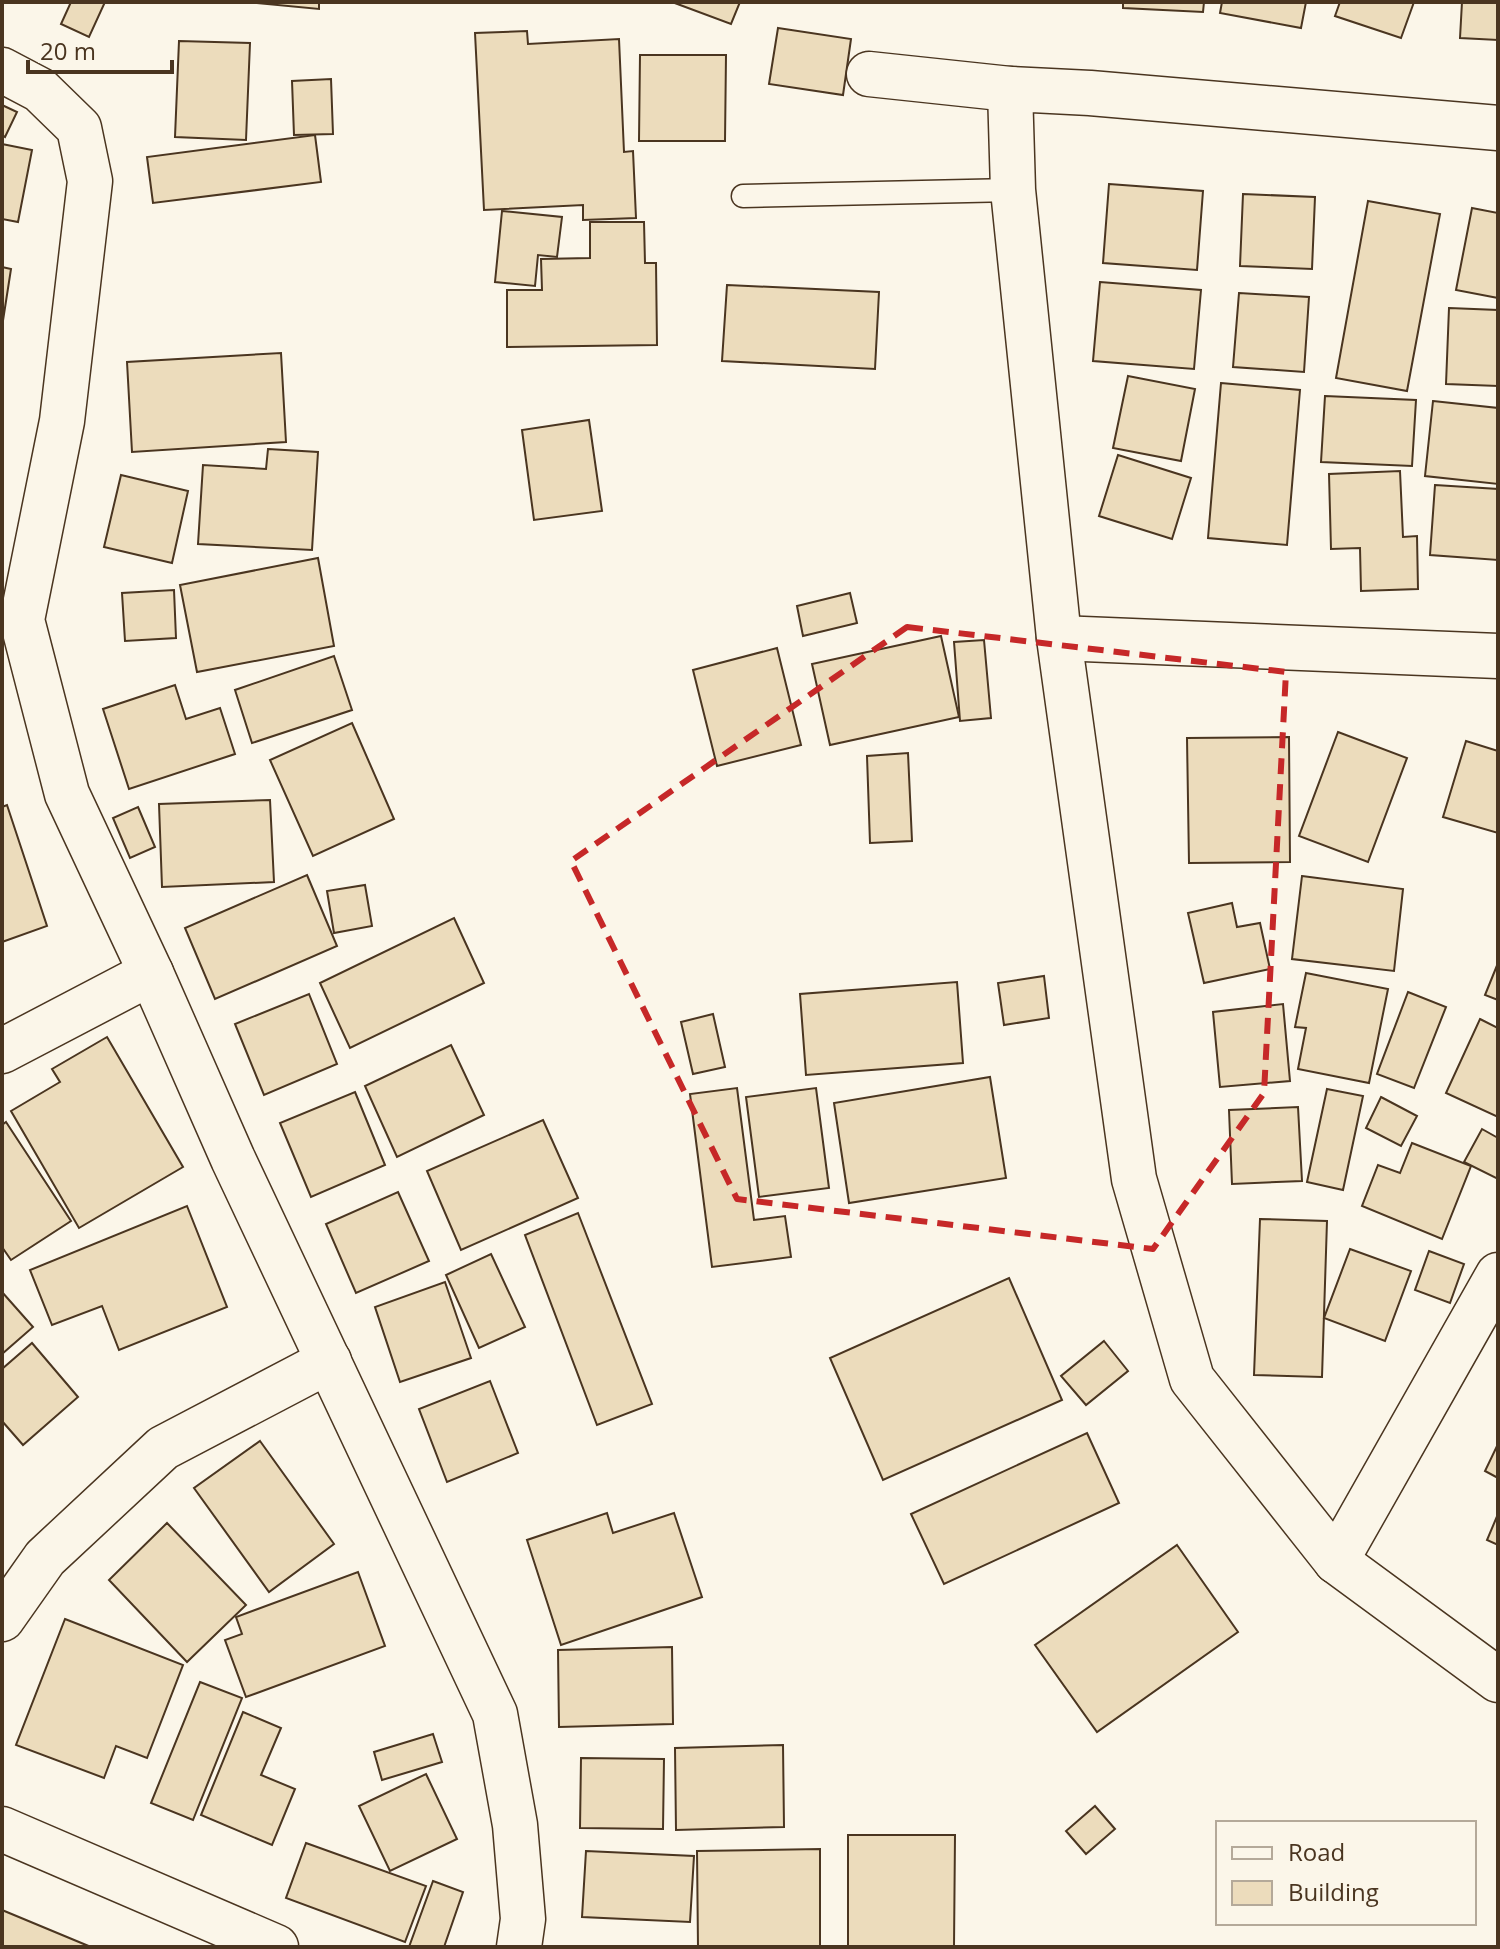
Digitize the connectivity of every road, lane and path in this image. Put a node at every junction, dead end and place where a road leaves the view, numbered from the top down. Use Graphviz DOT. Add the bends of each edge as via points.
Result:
graph roads {
  1 [pos="2,70"];
  2 [pos="869,74"];
  3 [pos="1010,89"];
  4 [pos="1498,128"];
  5 [pos="1013,190"];
  6 [pos="743,196"];
  7 [pos="12,622"];
  8 [pos="1059,638"];
  9 [pos="1498,656"];
  10 [pos="151,973"];
  11 [pos="2,1051"];
  12 [pos="1498,1275"];
  13 [pos="329,1361"];
  14 [pos="1336,1561"];
  15 [pos="2,1619"];
  16 [pos="1498,1680"];
  17 [pos="2,1829"];
  18 [pos="276,1947"];
  19 [pos="519,1947"];
  1 -- 7 [label="street" via="40,90 79,128 90,181 62,421"];
  2 -- 3 [label="street"];
  3 -- 4 [label="street"];
  3 -- 5 [label="street"];
  5 -- 6 [label="lane"];
  5 -- 8 [label="street"];
  7 -- 10 [label="street" via="67,794"];
  8 -- 9 [label="street"];
  8 -- 14 [label="street" via="1134,1179 1192,1379"];
  10 -- 11 [label="street"];
  10 -- 13 [label="street"];
  12 -- 14 [label="street"];
  13 -- 15 [label="street" via="163,1448 45,1558"];
  13 -- 19 [label="street" via="495,1714 515,1825 523,1919"];
  14 -- 16 [label="street"];
  17 -- 18 [label="street"];
}
